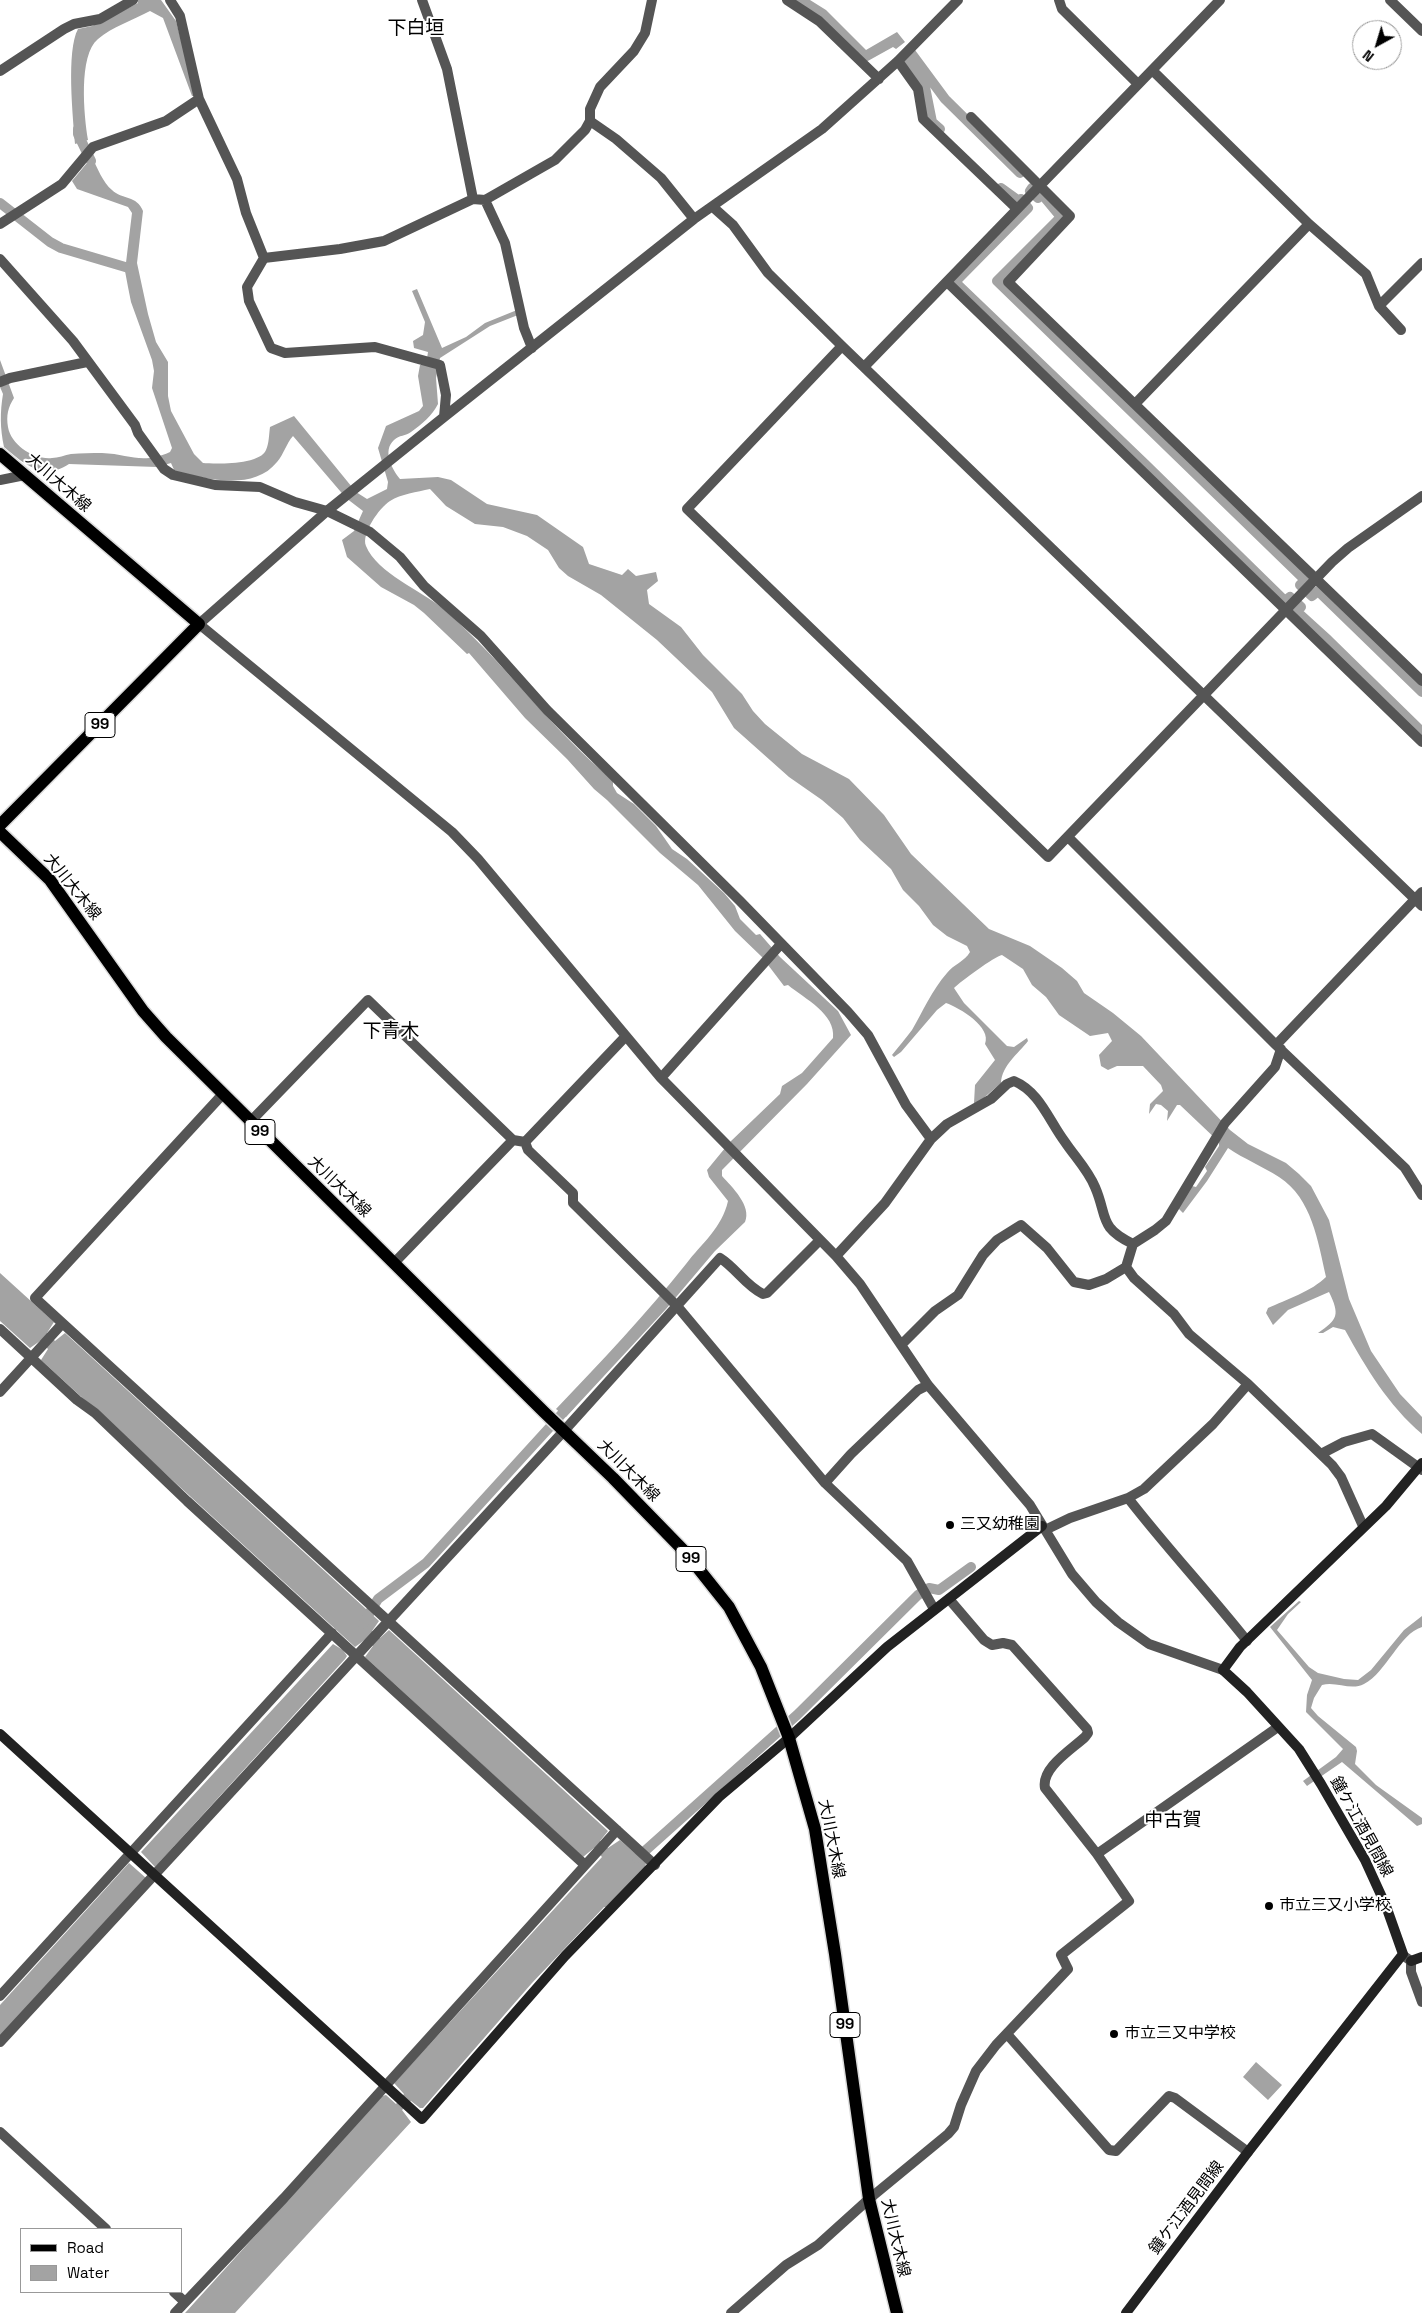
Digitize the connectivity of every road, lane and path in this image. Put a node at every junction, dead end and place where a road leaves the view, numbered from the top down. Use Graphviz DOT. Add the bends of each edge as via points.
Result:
graph roads {
  1 [pos="133,0"];
  2 [pos="170,0"];
  3 [pos="422,0"];
  4 [pos="652,0"];
  5 [pos="788,0"];
  6 [pos="958,0"];
  7 [pos="1059,0"];
  8 [pos="1220,0"];
  9 [pos="1390,0"];
  10 [pos="1422,31"];
  11 [pos="898,61"];
  12 [pos="1152,70"];
  13 [pos="0,71"];
  14 [pos="879,79"];
  15 [pos="1138,84"];
  16 [pos="199,99"];
  17 [pos="971,117"];
  18 [pos="590,121"];
  19 [pos="1040,189"];
  20 [pos="473,199"];
  21 [pos="485,200"];
  22 [pos="1019,206"];
  23 [pos="714,208"];
  24 [pos="694,220"];
  25 [pos="0,224"];
  26 [pos="1309,224"];
  27 [pos="264,258"];
  28 [pos="0,259"];
  29 [pos="1422,263"];
  30 [pos="947,282"];
  31 [pos="1379,306"];
  32 [pos="1401,330"];
  33 [pos="842,346"];
  34 [pos="532,348"];
  35 [pos="87,362"];
  36 [pos="865,366"];
  37 [pos="0,382"];
  38 [pos="1135,404"];
  39 [pos="444,417"];
  40 [pos="0,454"];
  41 [pos="25,475"];
  42 [pos="0,480"];
  43 [pos="1422,496"];
  44 [pos="328,512"];
  45 [pos="1317,579"];
  46 [pos="1290,606"];
  47 [pos="199,624"];
  48 [pos="1422,681"];
  49 [pos="1205,694"];
  50 [pos="1422,742"];
  51 [pos="0,825"];
  52 [pos="0,832"];
  53 [pos="1068,837"];
  54 [pos="1420,899"];
  55 [pos="780,946"];
  56 [pos="626,1036"];
  57 [pos="1278,1047"];
  58 [pos="660,1078"];
  59 [pos="222,1095"];
  60 [pos="250,1122"];
  61 [pos="930,1139"];
  62 [pos="513,1140"];
  63 [pos="525,1142"];
  64 [pos="1422,1195"];
  65 [pos="820,1240"];
  66 [pos="1133,1244"];
  67 [pos="836,1256"];
  68 [pos="394,1262"];
  69 [pos="1126,1267"];
  70 [pos="676,1305"];
  71 [pos="62,1324"];
  72 [pos="0,1329"];
  73 [pos="901,1345"];
  74 [pos="33,1356"];
  75 [pos="1248,1384"];
  76 [pos="928,1385"];
  77 [pos="0,1392"];
  78 [pos="563,1432"];
  79 [pos="1321,1454"];
  80 [pos="1421,1467"];
  81 [pos="825,1483"];
  82 [pos="1128,1498"];
  83 [pos="1363,1526"];
  84 [pos="1043,1528"];
  85 [pos="949,1599"];
  86 [pos="934,1609"];
  87 [pos="386,1622"];
  88 [pos="334,1636"];
  89 [pos="1247,1641"];
  90 [pos="358,1654"];
  91 [pos="1223,1670"];
  92 [pos="1278,1727"];
  93 [pos="0,1734"];
  94 [pos="788,1736"];
  95 [pos="615,1832"];
  96 [pos="130,1853"];
  97 [pos="1097,1854"];
  98 [pos="587,1863"];
  99 [pos="653,1863"];
  100 [pos="154,1875"];
  101 [pos="1407,1957"];
  102 [pos="1422,1957"];
  103 [pos="0,1996"];
  104 [pos="1422,2002"];
  105 [pos="1007,2034"];
  106 [pos="0,2042"];
  107 [pos="388,2088"];
  108 [pos="0,2132"];
  109 [pos="1248,2152"];
  110 [pos="869,2199"];
  111 [pos="105,2228"];
  112 [pos="175,2293"];
  113 [pos="185,2302"];
  114 [pos="176,2313"];
  115 [pos="731,2313"];
  116 [pos="897,2313"];
  117 [pos="1126,2313"];
  1 -- 13 [label="street" via="100,19 64,28"];
  2 -- 16 [label="street" via="180,16"];
  3 -- 20 [label="street" via="447,69"];
  4 -- 18 [label="street" via="645,33 634,51 600,88 590,109"];
  5 -- 14 [label="street" via="819,22"];
  6 -- 11 [label="street"];
  7 -- 15 [label="street" via="1062,9"];
  8 -- 12 [label="street"];
  9 -- 10 [label="street"];
  11 -- 14 [label="street"];
  11 -- 22 [label="street" via="918,89 923,119"];
  12 -- 15 [label="street"];
  12 -- 26 [label="street"];
  14 -- 23 [label="street" via="822,130"];
  15 -- 19 [label="street"];
  16 -- 25 [label="street" via="166,121 93,147 62,184"];
  16 -- 27 [label="street" via="237,179"];
  17 -- 19 [label="street"];
  18 -- 21 [label="street" via="555,160"];
  18 -- 24 [label="street" via="661,178"];
  19 -- 22 [label="street"];
  19 -- 38 [label="street" via="1070,216 1008,282"];
  20 -- 21 [label="street"];
  20 -- 27 [label="street" via="384,241"];
  21 -- 34 [label="street" via="505,243 524,328"];
  22 -- 30 [label="street"];
  23 -- 24 [label="street"];
  23 -- 33 [label="street" via="733,225 768,273"];
  24 -- 34 [label="street"];
  26 -- 31 [label="street" via="1366,274"];
  26 -- 38 [label="street"];
  27 -- 39 [label="street" via="247,287 249,301 271,348 285,353 376,347 440,365 446,395"];
  28 -- 35 [label="street" via="42,304"];
  29 -- 31 [label="street"];
  30 -- 36 [label="street"];
  30 -- 46 [label="street"];
  31 -- 32 [label="street"];
  33 -- 36 [label="street"];
  33 -- 53 [label="street" via="687,510 1048,857"];
  34 -- 39 [label="street"];
  35 -- 37 [label="street"];
  35 -- 44 [label="street" via="164,468 173,474 215,485 260,487"];
  36 -- 49 [label="street"];
  38 -- 45 [label="street"];
  39 -- 44 [label="street"];
  40 -- 41 [label="main road, 大川大木線"];
  41 -- 42 [label="street"];
  41 -- 47 [label="main road, 大川大木線"];
  43 -- 45 [label="street" via="1348,548"];
  44 -- 47 [label="street"];
  44 -- 55 [label="street" via="370,532 400,557 440,602 481,636 547,710 676,836"];
  45 -- 46 [label="street"];
  45 -- 48 [label="street"];
  46 -- 49 [label="street"];
  46 -- 50 [label="street"];
  47 -- 51 [label="main road, 99"];
  47 -- 56 [label="street" via="452,832"];
  49 -- 53 [label="street"];
  49 -- 54 [label="street"];
  52 -- 59 [label="main road, 大川大木線 / 99" via="50,880 142,1011"];
  53 -- 57 [label="street"];
  54 -- 57 [label="street"];
  55 -- 58 [label="street"];
  55 -- 61 [label="street" via="868,1035 906,1105"];
  56 -- 58 [label="street"];
  56 -- 63 [label="street"];
  57 -- 64 [label="street" via="1405,1168"];
  57 -- 66 [label="street" via="1275,1067 1225,1123 1166,1221"];
  58 -- 65 [label="street"];
  59 -- 60 [label="main road, 大川大木線 / 99"];
  59 -- 71 [label="street" via="35,1298"];
  60 -- 62 [label="street" via="368,1000"];
  60 -- 68 [label="main road, 大川大木線 / 99"];
  61 -- 66 [label="street" via="947,1124 991,1099 1007,1084 1014,1081 1022,1085 1038,1100 1095,1186 1107,1226"];
  61 -- 67 [label="street" via="885,1203"];
  62 -- 63 [label="street"];
  62 -- 68 [label="street"];
  63 -- 70 [label="street" via="528,1150 573,1193 573,1203"];
  65 -- 67 [label="street"];
  65 -- 70 [label="street" via="767,1293 754,1290 733,1266 720,1258"];
  66 -- 69 [label="street"];
  67 -- 73 [label="street" via="860,1284"];
  68 -- 78 [label="main road, 大川大木線 / 99"];
  69 -- 73 [label="street" via="1106,1280 1089,1285 1074,1282 1047,1248 1021,1225 997,1240 983,1255 958,1295"];
  69 -- 75 [label="street" via="1174,1314 1189,1334"];
  70 -- 78 [label="street"];
  70 -- 81 [label="street"];
  71 -- 74 [label="street"];
  71 -- 87 [label="street"];
  72 -- 74 [label="street"];
  73 -- 76 [label="street"];
  74 -- 77 [label="street"];
  74 -- 88 [label="street"];
  75 -- 79 [label="street"];
  75 -- 82 [label="street" via="1190,1447 1153,1481"];
  76 -- 81 [label="street" via="918,1390"];
  76 -- 84 [label="street" via="1030,1505"];
  78 -- 87 [label="street"];
  78 -- 94 [label="main road, 大川大木線 / 99" via="686,1553 729,1607 761,1667"];
  79 -- 80 [label="street" via="1344,1442 1372,1434"];
  79 -- 83 [label="street" via="1341,1477"];
  80 -- 83 [label="street"];
  81 -- 86 [label="street" via="907,1560"];
  82 -- 84 [label="street"];
  82 -- 89 [label="street"];
  83 -- 89 [label="street"];
  84 -- 85 [label="street"];
  84 -- 91 [label="street" via="1072,1574 1118,1622 1149,1644"];
  85 -- 86 [label="street"];
  85 -- 97 [label="street" via="984,1640 992,1645 1012,1645 1087,1728 1086,1737 1047,1772 1044,1781 1045,1788"];
  86 -- 94 [label="street"];
  87 -- 90 [label="street"];
  87 -- 95 [label="street"];
  88 -- 90 [label="street"];
  88 -- 96 [label="street"];
  89 -- 91 [label="street"];
  90 -- 98 [label="street"];
  90 -- 100 [label="street"];
  91 -- 92 [label="street, 鐘ケ江酒見間線"];
  92 -- 97 [label="street"];
  92 -- 101 [label="street, 鐘ケ江酒見間線" via="1299,1749 1365,1860"];
  93 -- 96 [label="street"];
  94 -- 99 [label="street" via="718,1797"];
  94 -- 110 [label="main road, 大川大木線 / 99" via="815,1829"];
  95 -- 98 [label="street"];
  95 -- 99 [label="street"];
  96 -- 100 [label="street"];
  96 -- 103 [label="street"];
  97 -- 105 [label="street" via="1129,1901 1060,1955 1068,1969"];
  98 -- 107 [label="street"];
  99 -- 107 [label="street" via="565,1956 422,2119"];
  100 -- 106 [label="street"];
  100 -- 107 [label="street"];
  101 -- 102 [label="street"];
  101 -- 104 [label="street"];
  101 -- 109 [label="street, 鐘ケ江酒見間線"];
  105 -- 109 [label="street" via="1109,2150 1116,2151 1170,2096"];
  105 -- 110 [label="street" via="976,2071 954,2127"];
  107 -- 113 [label="street"];
  108 -- 111 [label="street"];
  109 -- 117 [label="street, 鐘ケ江酒見間線"];
  110 -- 115 [label="street" via="818,2245 786,2265"];
  110 -- 116 [label="main road, 大川大木線 / 99"];
  112 -- 113 [label="street"];
  113 -- 114 [label="street"];
}
